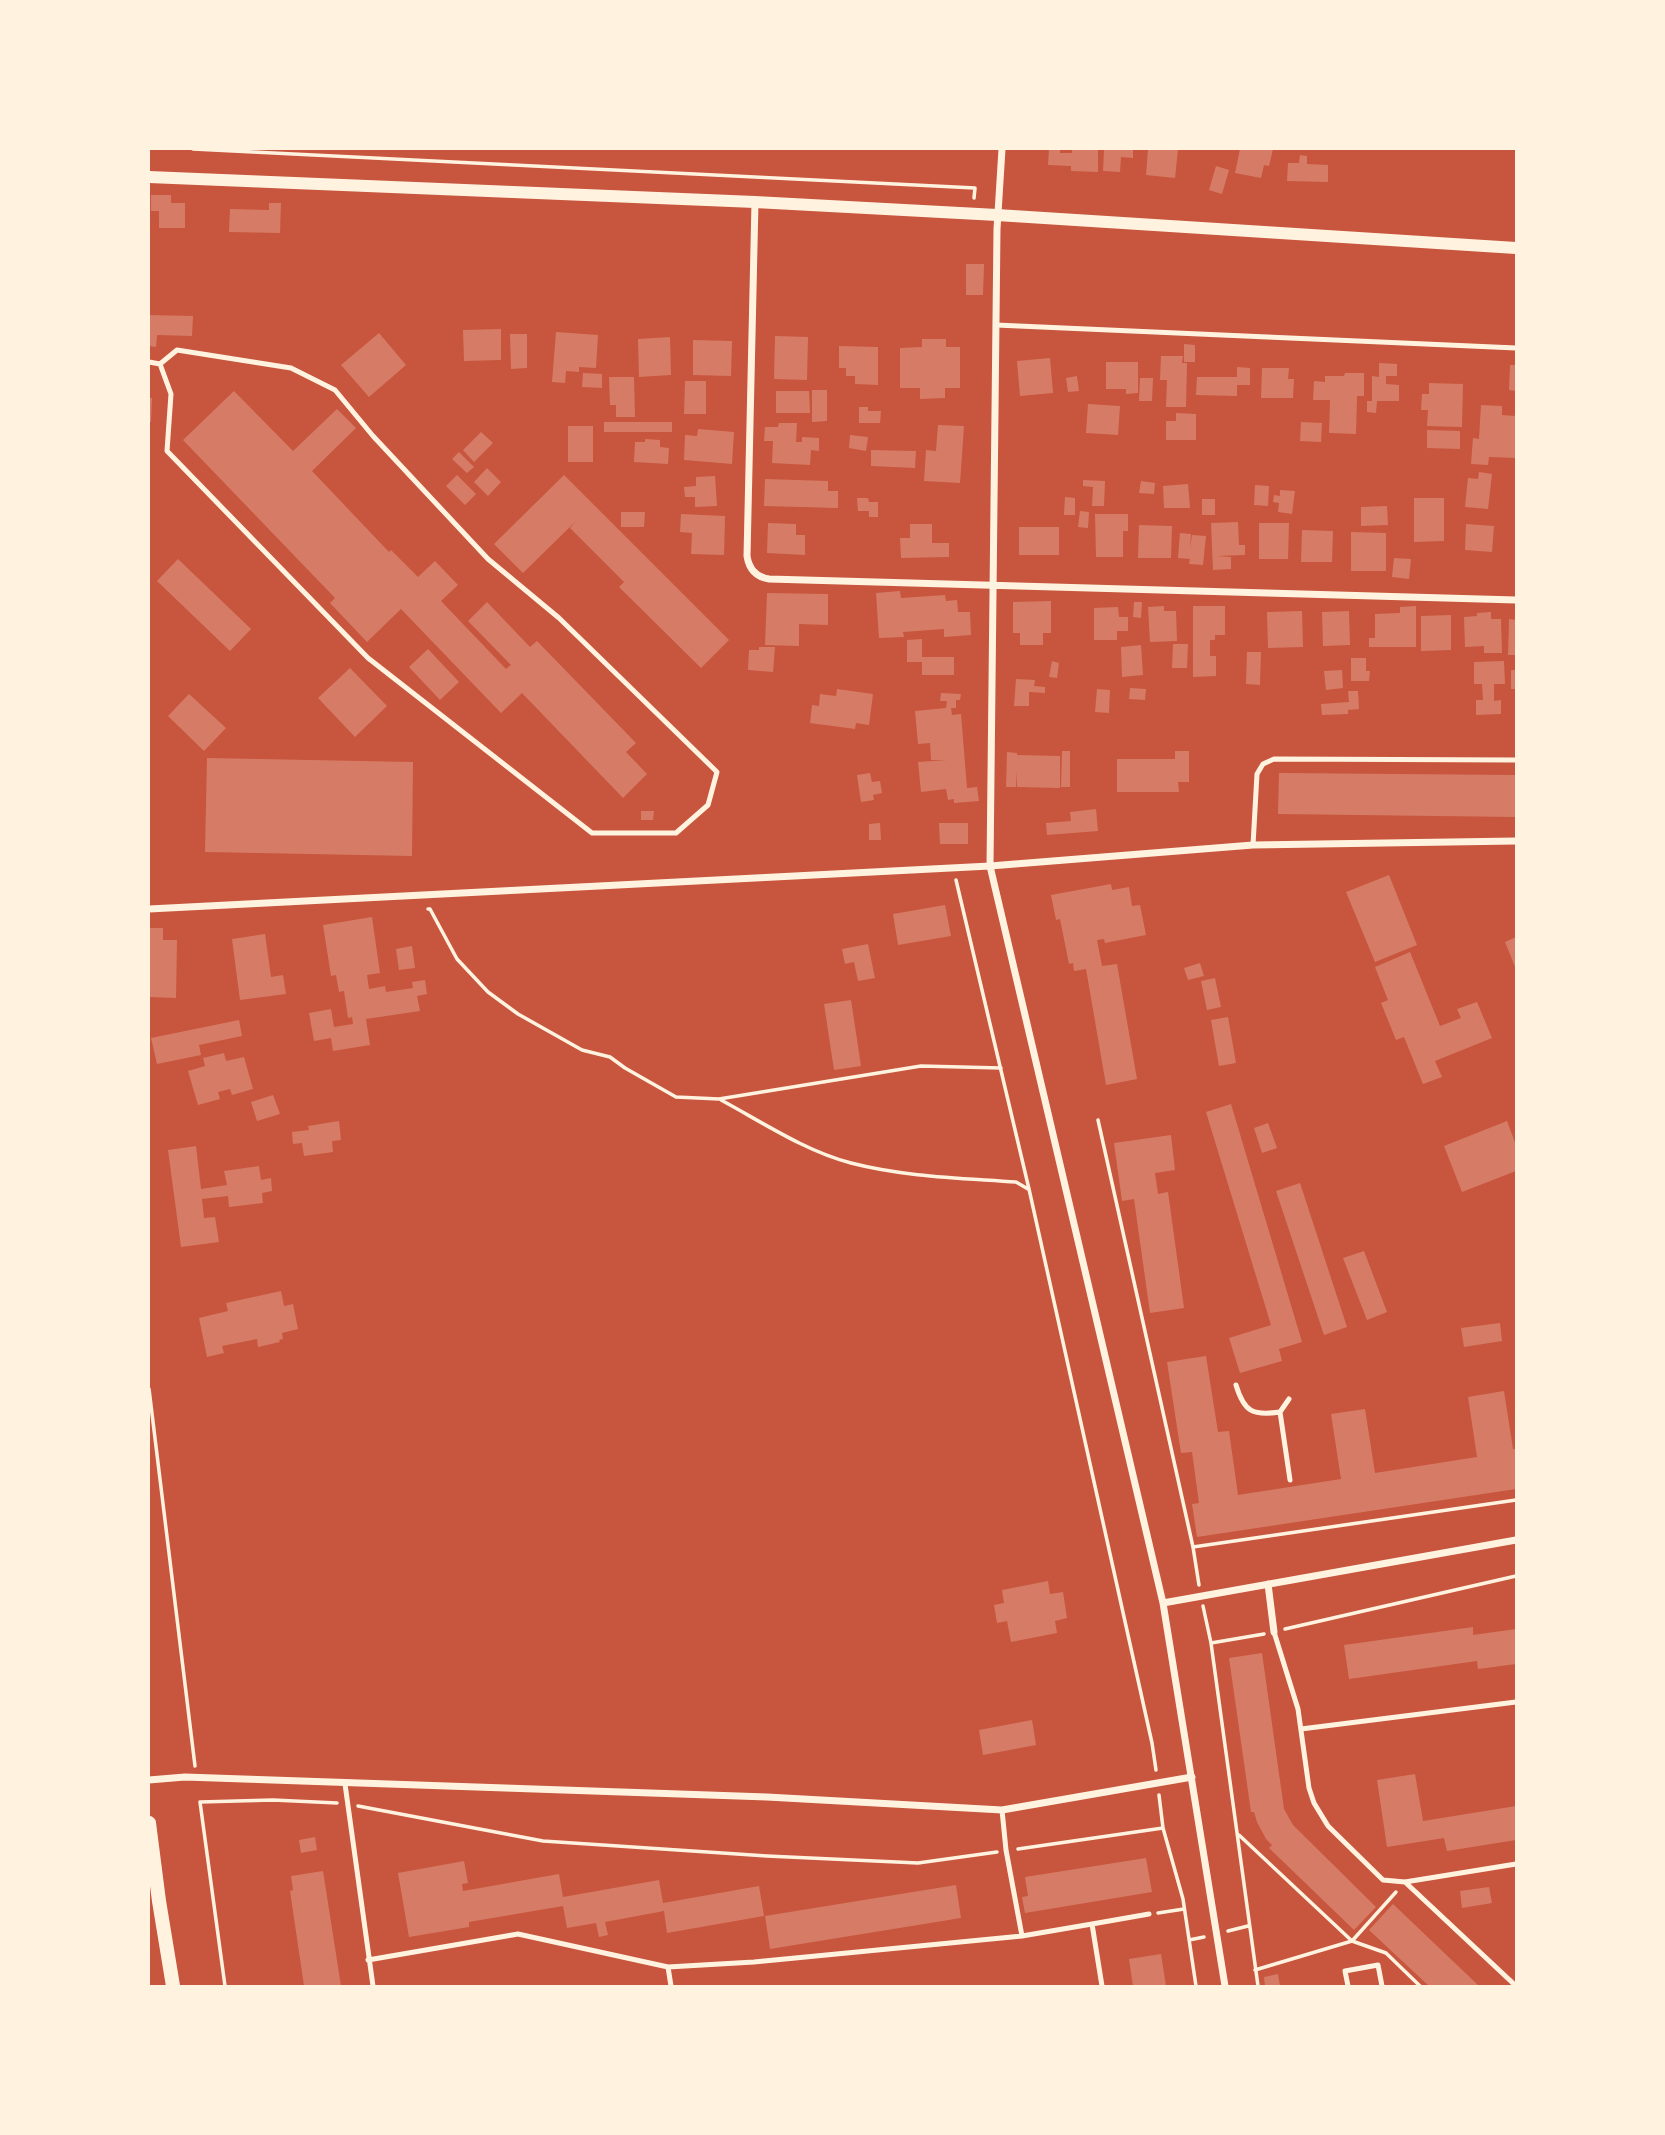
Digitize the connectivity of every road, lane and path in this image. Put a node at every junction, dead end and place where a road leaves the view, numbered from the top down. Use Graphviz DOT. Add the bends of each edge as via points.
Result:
graph roads {
  1 [pos="193,149"];
  2 [pos="1002,149"];
  3 [pos="149,177"];
  4 [pos="975,188"];
  5 [pos="755,202"];
  6 [pos="997,215"];
  7 [pos="1516,248"];
  8 [pos="996,325"];
  9 [pos="1516,348"];
  10 [pos="149,362"];
  11 [pos="160,363"];
  12 [pos="993,586"];
  13 [pos="1516,600"];
  14 [pos="1516,760"];
  15 [pos="1516,841"];
  16 [pos="1252,845"];
  17 [pos="990,866"];
  18 [pos="954,867"];
  19 [pos="149,909"];
  20 [pos="430,909"];
  21 [pos="1001,1068"];
  22 [pos="719,1099"];
  23 [pos="1098,1120"];
  24 [pos="1028,1189"];
  25 [pos="1236,1385"];
  26 [pos="149,1389"];
  27 [pos="1289,1399"];
  28 [pos="1280,1412"];
  29 [pos="1290,1480"];
  30 [pos="1516,1540"];
  31 [pos="1193,1547"];
  32 [pos="1516,1576"];
  33 [pos="1268,1584"];
  34 [pos="1163,1603"];
  35 [pos="1275,1632"];
  36 [pos="1211,1643"];
  37 [pos="1516,1702"];
  38 [pos="1301,1729"];
  39 [pos="1192,1777"];
  40 [pos="197,1778"];
  41 [pos="149,1780"];
  42 [pos="1157,1783"];
  43 [pos="345,1784"];
  44 [pos="347,1804"];
  45 [pos="1002,1810"];
  46 [pos="149,1823"];
  47 [pos="1163,1828"];
  48 [pos="1237,1834"];
  49 [pos="1006,1850"];
  50 [pos="1516,1864"];
  51 [pos="1405,1882"];
  52 [pos="154,1899"];
  53 [pos="1184,1909"];
  54 [pos="1149,1914"];
  55 [pos="1092,1924"];
  56 [pos="1022,1936"];
  57 [pos="1352,1941"];
  58 [pos="368,1960"];
  59 [pos="668,1967"];
  60 [pos="1255,1970"];
  61 [pos="173,1986"];
  62 [pos="225,1986"];
  63 [pos="373,1986"];
  64 [pos="671,1986"];
  65 [pos="1102,1986"];
  66 [pos="1196,1986"];
  67 [pos="1225,1986"];
  68 [pos="1348,1986"];
  69 [pos="1382,1986"];
  70 [pos="1420,1986"];
  71 [pos="1516,1986"];
  1 -- 4 [label="path"];
  2 -- 6 [label="street"];
  3 -- 5 [label="street"];
  5 -- 6 [label="street"];
  5 -- 12 [label="street" via="750,567 769,579"];
  6 -- 7 [label="street"];
  6 -- 8 [label="street"];
  8 -- 9 [label="lane"];
  8 -- 12 [label="street"];
  10 -- 11 [label="lane"];
  11 -- 11 [label="lane" via="171,394 167,451 368,658 592,833 676,833 708,805 717,772 559,618 488,559 335,390 291,368 177,350"];
  12 -- 13 [label="street"];
  12 -- 17 [label="street"];
  14 -- 16 [label="lane" via="1273,759 1258,774"];
  15 -- 16 [label="street"];
  16 -- 17 [label="street"];
  17 -- 18 [label="street"];
  17 -- 34 [label="street"];
  18 -- 19 [label="street"];
  18 -- 21 [label="path"];
  20 -- 22 [label="path" via="457,959 488,992 518,1014 582,1050 610,1057 676,1097"];
  21 -- 22 [label="path" via="921,1066"];
  21 -- 24 [label="path"];
  22 -- 24 [label="path" via="849,1163 908,1175 1016,1182"];
  23 -- 31 [label="path"];
  24 -- 42 [label="path" via="1153,1743"];
  25 -- 28 [label="lane" via="1250,1410"];
  26 -- 40 [label="path"];
  27 -- 28 [label="lane"];
  28 -- 29 [label="lane"];
  30 -- 33 [label="street"];
  32 -- 35 [label="path"];
  33 -- 34 [label="street"];
  33 -- 35 [label="street"];
  34 -- 39 [label="street"];
  35 -- 36 [label="path"];
  35 -- 38 [label="lane"];
  37 -- 38 [label="lane"];
  38 -- 51 [label="lane" via="1309,1788 1323,1819 1383,1880"];
  39 -- 42 [label="street"];
  39 -- 67 [label="street"];
  40 -- 41 [label="street"];
  40 -- 43 [label="street"];
  42 -- 45 [label="street"];
  42 -- 47 [label="path"];
  43 -- 44 [label="lane"];
  43 -- 45 [label="street" via="767,1797"];
  44 -- 49 [label="path" via="543,1841 918,1863"];
  44 -- 58 [label="lane"];
  44 -- 62 [label="path" via="200,1802"];
  45 -- 49 [label="lane"];
  46 -- 52 [label="main road"];
  47 -- 49 [label="path"];
  47 -- 53 [label="path"];
  48 -- 57 [label="path"];
  49 -- 56 [label="lane"];
  50 -- 51 [label="lane"];
  51 -- 57 [label="path"];
  51 -- 71 [label="lane"];
  52 -- 61 [label="main road"];
  53 -- 54 [label="path"];
  53 -- 66 [label="path"];
  54 -- 55 [label="lane"];
  55 -- 56 [label="lane"];
  55 -- 65 [label="lane"];
  56 -- 59 [label="lane"];
  57 -- 60 [label="path"];
  57 -- 70 [label="path" via="1386,1953"];
  58 -- 59 [label="lane" via="518,1934"];
  58 -- 63 [label="lane"];
  59 -- 64 [label="lane"];
  68 -- 69 [label="lane" via="1345,1971 1378,1965"];
}
